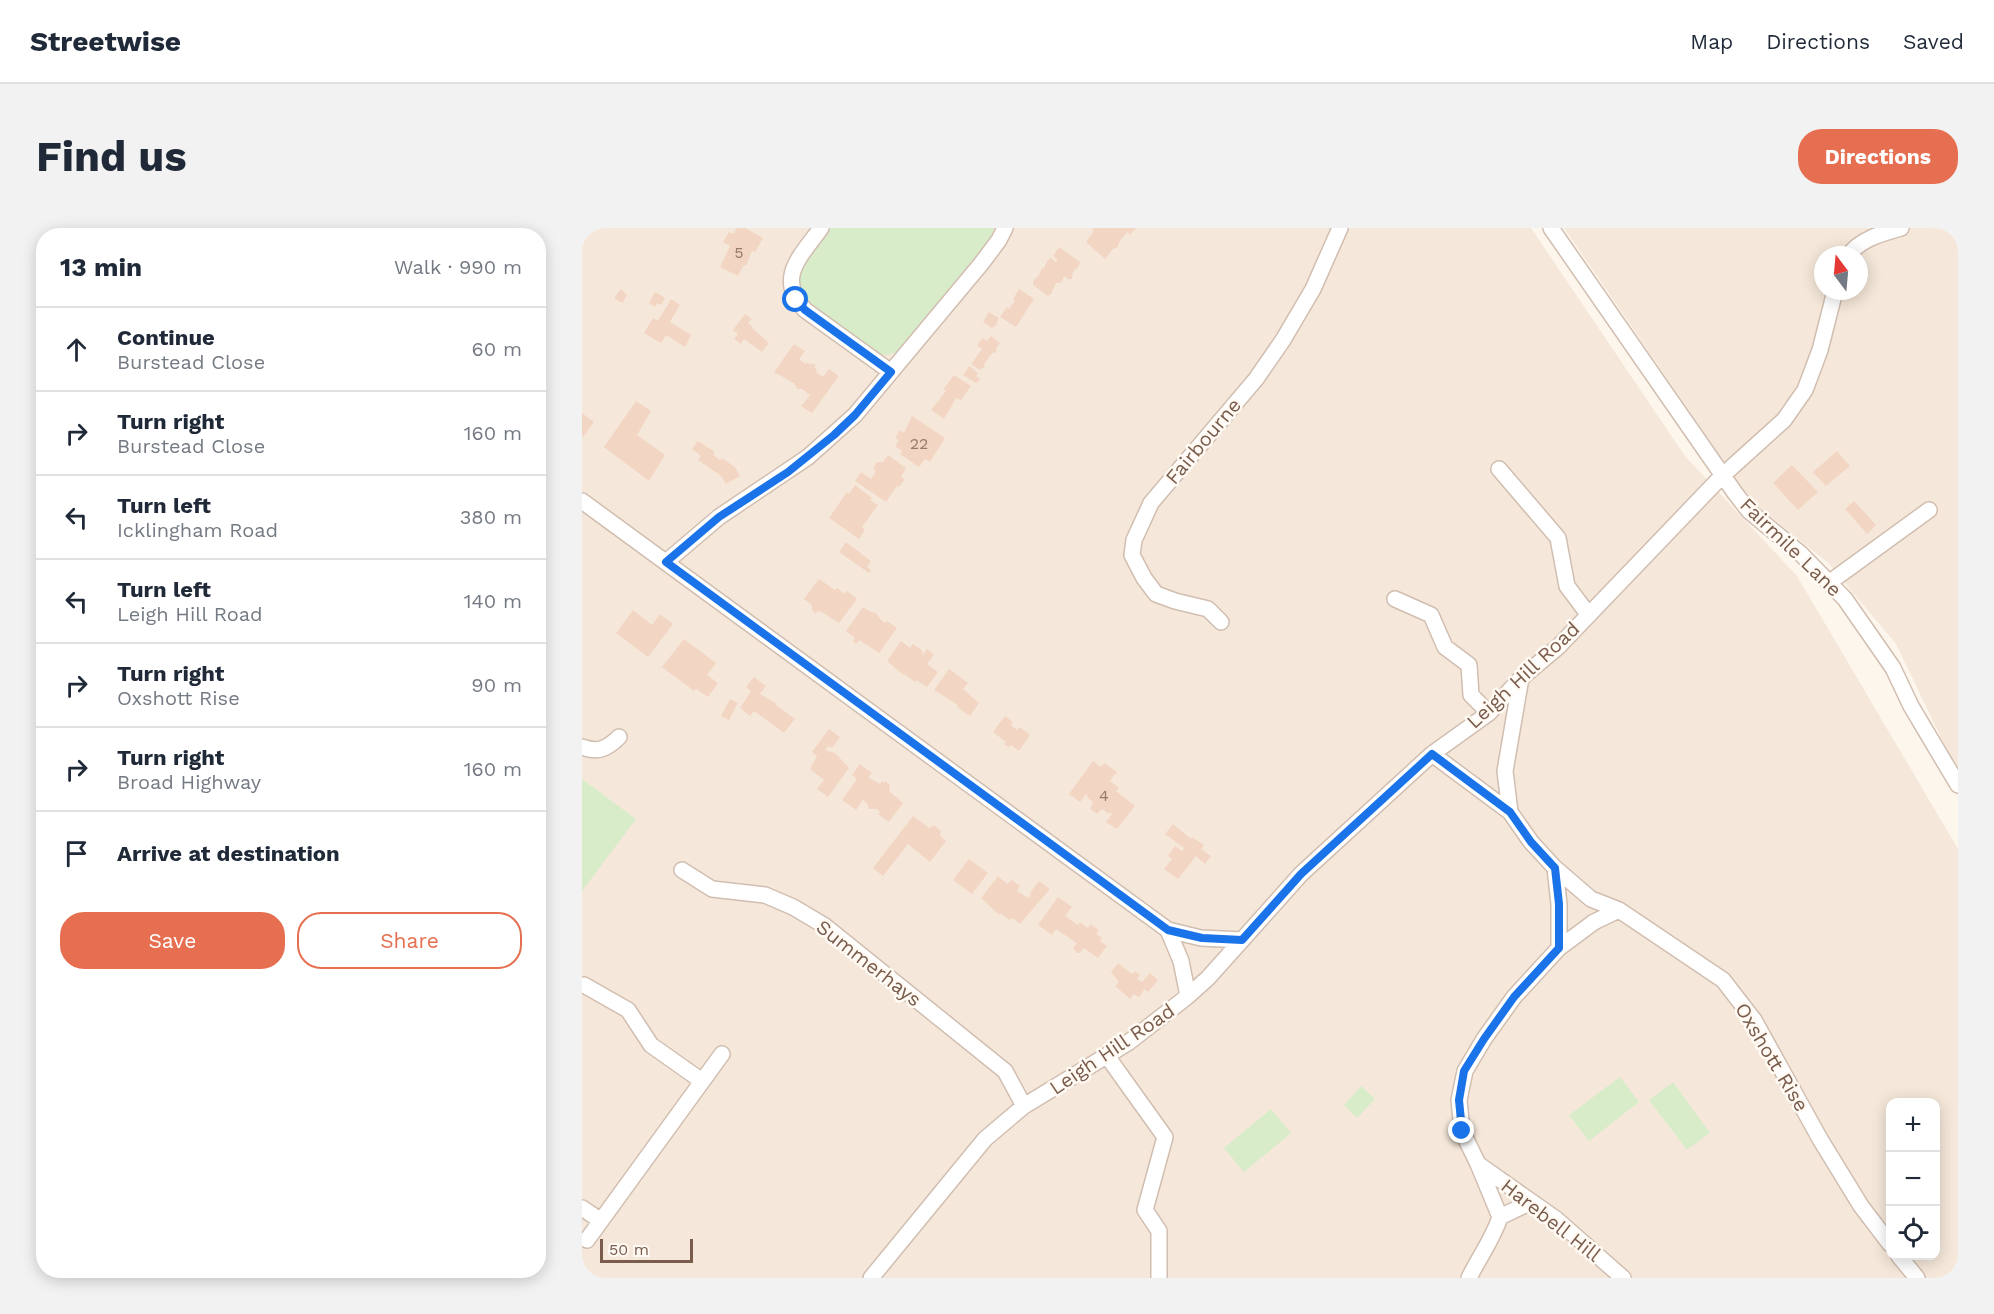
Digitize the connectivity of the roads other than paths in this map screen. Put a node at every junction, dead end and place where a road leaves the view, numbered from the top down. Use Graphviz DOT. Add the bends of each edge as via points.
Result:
graph roads {
  1 [pos="821,228"];
  2 [pos="1005,228"];
  3 [pos="1340,228"];
  4 [pos="1551,228"];
  5 [pos="1901,228"];
  6 [pos="1860,246"];
  7 [pos="1833,300"];
  8 [pos="891,372"];
  9 [pos="1499,469"];
  10 [pos="1722,476"];
  11 [pos="582,501"];
  12 [pos="1929,510"];
  13 [pos="666,562"];
  14 [pos="1830,582"];
  15 [pos="1395,599"];
  16 [pos="1588,614"];
  17 [pos="1221,622"];
  18 [pos="1521,678"];
  19 [pos="1490,713"];
  20 [pos="619,737"];
  21 [pos="582,747"];
  22 [pos="1432,754"];
  23 [pos="1958,785"];
  24 [pos="1510,812"];
  25 [pos="1555,868"];
  26 [pos="682,870"];
  27 [pos="1619,910"];
  28 [pos="1168,930"];
  29 [pos="1242,940"];
  30 [pos="1559,948"];
  31 [pos="584,985"];
  32 [pos="1188,996"];
  33 [pos="722,1054"];
  34 [pos="1107,1056"];
  35 [pos="702,1081"];
  36 [pos="1024,1106"];
  37 [pos="1478,1164"];
  38 [pos="1531,1202"];
  39 [pos="582,1208"];
  40 [pos="1500,1217"];
  41 [pos="601,1221"];
  42 [pos="1886,1239"];
  43 [pos="587,1240"];
  44 [pos="1902,1260"];
  45 [pos="871,1278"];
  46 [pos="1159,1278"];
  47 [pos="1469,1278"];
  48 [pos="1623,1278"];
  49 [pos="1917,1278"];
  1 -- 8 [label="street" via="794,266 790,279 796,300"];
  2 -- 8 [label="street" via="981,264"];
  3 -- 17 [label="street, Fairbourne" via="1313,289 1284,340 1151,503 1134,540 1132,555 1156,594 1208,609"];
  4 -- 10 [label="street, Fairmile Lane"];
  5 -- 6 [label="street"];
  7 -- 10 [label="street, Leigh Hill Road" via="1805,390 1784,420"];
  8 -- 13 [label="street" via="834,435 788,472 712,523"];
  9 -- 16 [label="street" via="1558,538 1567,586"];
  10 -- 14 [label="street, Fairmile Lane" via="1749,511"];
  10 -- 16 [label="street, Leigh Hill Road"];
  11 -- 13 [label="street"];
  12 -- 14 [label="street"];
  13 -- 28 [label="street"];
  14 -- 23 [label="street, Fairmile Lane" via="1882,650"];
  15 -- 19 [label="street" via="1431,615 1445,647 1469,665 1471,695"];
  16 -- 18 [label="street, Leigh Hill Road" via="1558,647"];
  18 -- 19 [label="street, Leigh Hill Road"];
  18 -- 24 [label="street, Oxshott Rise" via="1506,771"];
  19 -- 22 [label="street, Leigh Hill Road"];
  20 -- 21 [label="street" via="605,749"];
  22 -- 24 [label="street, Oxshott Rise"];
  22 -- 29 [label="street, Leigh Hill Road" via="1301,874"];
  24 -- 25 [label="street, Oxshott Rise"];
  25 -- 27 [label="street, Oxshott Rise" via="1591,899"];
  25 -- 30 [label="street"];
  26 -- 36 [label="street, Summerhays" via="712,889 765,895 825,926 1005,1071"];
  27 -- 30 [label="street" via="1593,922"];
  27 -- 42 [label="street, Oxshott Rise" via="1723,980 1754,1020 1820,1139"];
  28 -- 29 [label="street" via="1202,938"];
  28 -- 32 [label="street" via="1181,961"];
  29 -- 32 [label="street, Leigh Hill Road"];
  30 -- 37 [label="street" via="1514,997 1464,1071 1459,1100 1462,1131"];
  31 -- 35 [label="street" via="628,1010 651,1045"];
  32 -- 34 [label="street, Leigh Hill Road"];
  33 -- 35 [label="street"];
  34 -- 36 [label="street, Leigh Hill Road"];
  34 -- 46 [label="street" via="1165,1137 1145,1210 1159,1231"];
  35 -- 41 [label="street"];
  36 -- 45 [label="street, Leigh Hill Road" via="985,1139"];
  37 -- 38 [label="street, Harebell Hill"];
  37 -- 40 [label="street"];
  38 -- 40 [label="street"];
  38 -- 48 [label="street, Harebell Hill"];
  39 -- 41 [label="street"];
  40 -- 47 [label="street"];
  41 -- 43 [label="street"];
  44 -- 49 [label="street"];
}
